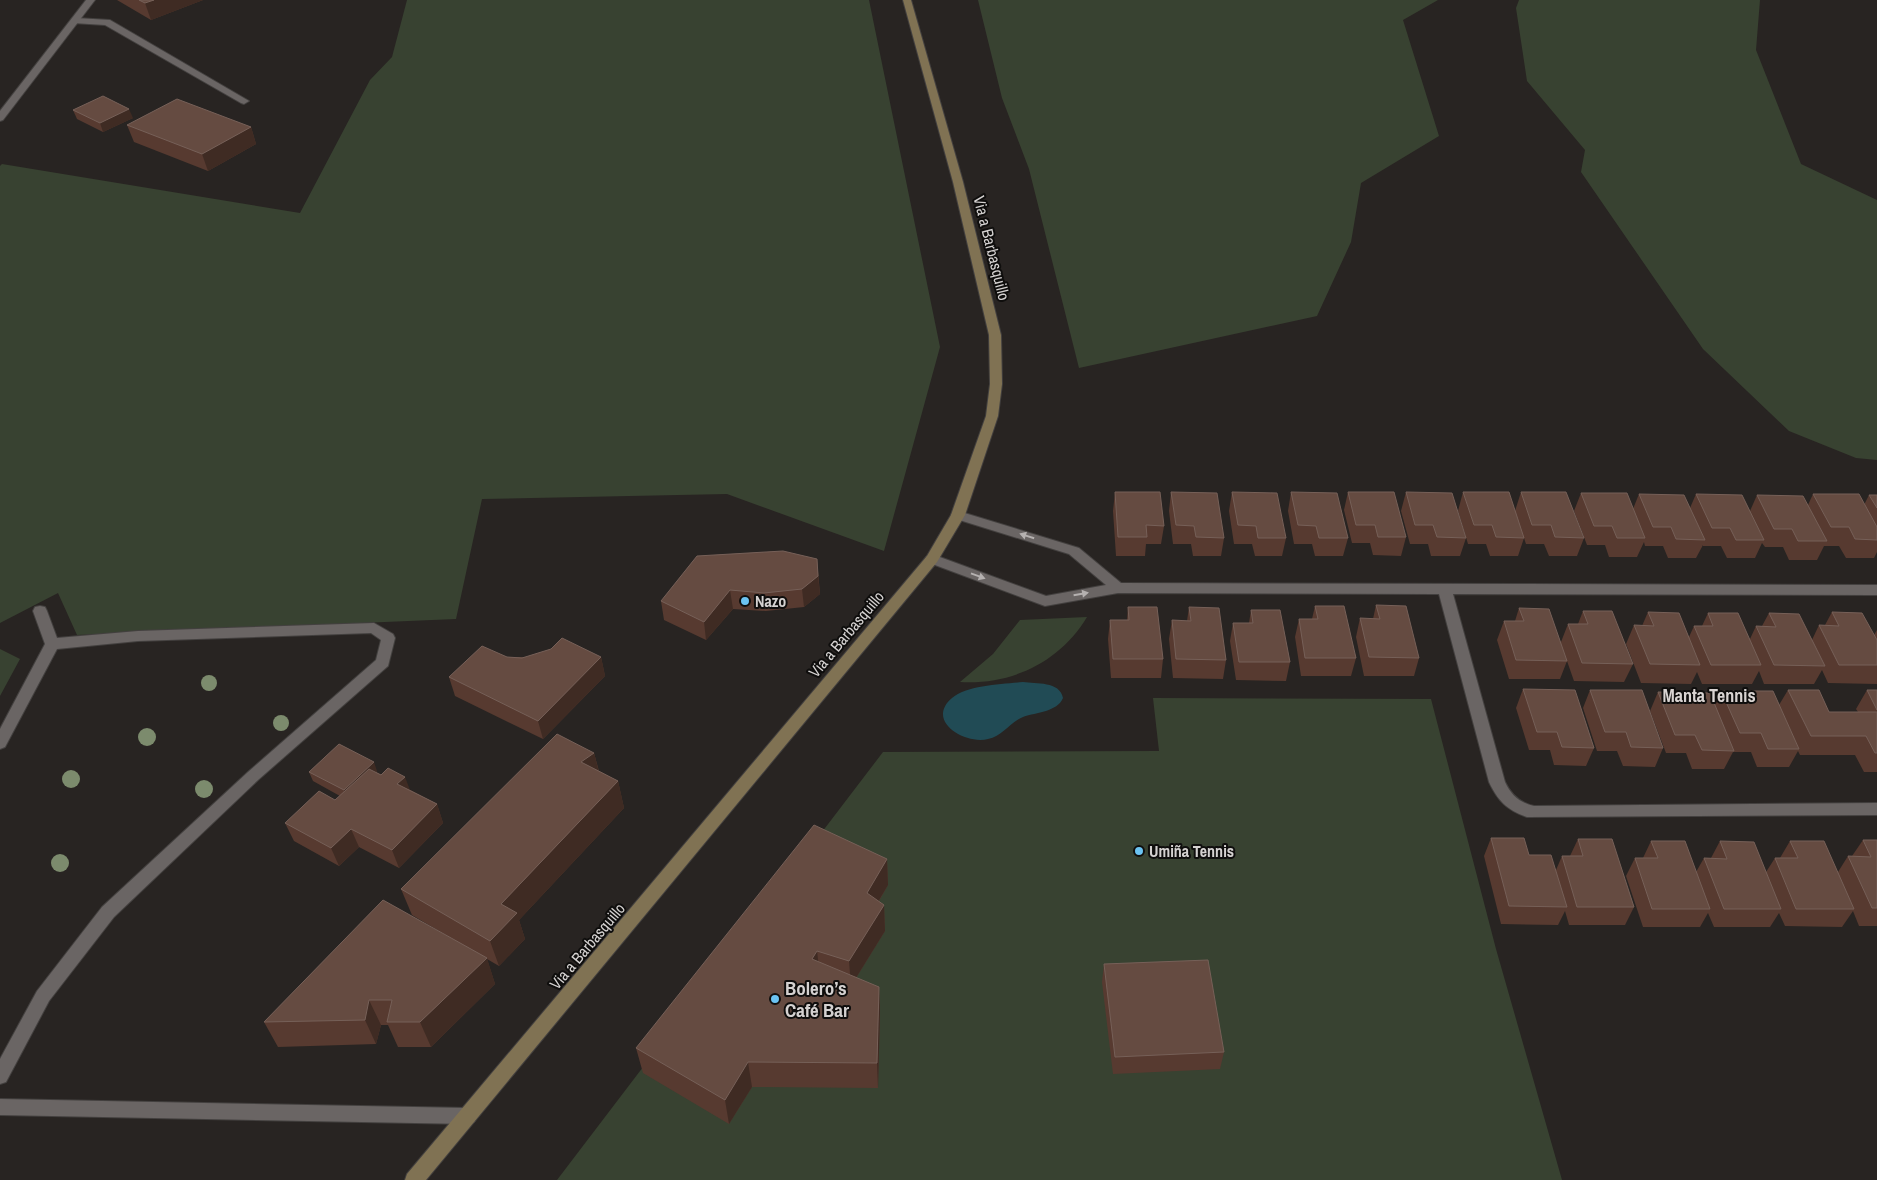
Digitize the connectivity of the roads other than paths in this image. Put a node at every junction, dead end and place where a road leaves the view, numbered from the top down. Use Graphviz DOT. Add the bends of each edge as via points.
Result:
graph roads {
  1 [pos="91,0"];
  2 [pos="907,0"];
  3 [pos="76,21"];
  4 [pos="244,100"];
  5 [pos="0,118"];
  6 [pos="958,515"];
  7 [pos="932,558"];
  8 [pos="1118,588"];
  9 [pos="1445,589"];
  10 [pos="1877,590"];
  11 [pos="40,611"];
  12 [pos="52,644"];
  13 [pos="0,743"];
  14 [pos="1877,809"];
  15 [pos="0,1076"];
  16 [pos="0,1107"];
  17 [pos="468,1116"];
  18 [pos="414,1180"];
  1 -- 3 [label="street"];
  2 -- 6 [label="main road, Via a Barbasquillo" via="996,334 992,416"];
  3 -- 4 [label="street" via="107,22"];
  3 -- 5 [label="street"];
  6 -- 7 [label="main road, Via a Barbasquillo"];
  8 -- 6 [label="street, one-way" via="1074,551"];
  7 -- 8 [label="street, one-way" via="1044,601"];
  7 -- 17 [label="main road, Via a Barbasquillo"];
  8 -- 9 [label="street"];
  9 -- 10 [label="street"];
  9 -- 14 [label="street" via="1497,782 1514,806 1534,812"];
  11 -- 12 [label="street"];
  12 -- 13 [label="street"];
  12 -- 15 [label="street" via="138,636 374,628 388,638 383,662 108,912 43,996"];
  16 -- 17 [label="street"];
  17 -- 18 [label="main road, Via a Barbasquillo"];
}
